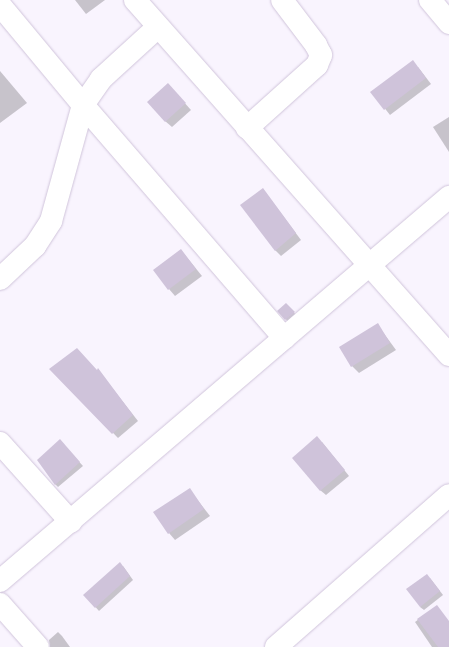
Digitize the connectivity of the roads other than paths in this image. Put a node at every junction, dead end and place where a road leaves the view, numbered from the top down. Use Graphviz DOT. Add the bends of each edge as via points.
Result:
graph roads {
  1 [pos="135,0"];
  2 [pos="282,0"];
  3 [pos="430,0"];
  4 [pos="0,5"];
  5 [pos="449,23"];
  6 [pos="158,27"];
  7 [pos="83,106"];
  8 [pos="247,128"];
  9 [pos="449,197"];
  10 [pos="370,264"];
  11 [pos="0,279"];
  12 [pos="284,338"];
  13 [pos="449,355"];
  14 [pos="0,443"];
  15 [pos="449,496"];
  16 [pos="71,522"];
  17 [pos="0,581"];
  18 [pos="0,604"];
  19 [pos="38,647"];
  20 [pos="276,647"];
  1 -- 6 [label="street"];
  2 -- 8 [label="street" via="321,55 317,65"];
  3 -- 5 [label="street"];
  4 -- 7 [label="street"];
  6 -- 7 [label="street" via="101,79"];
  6 -- 8 [label="street"];
  7 -- 11 [label="street" via="51,222 35,246"];
  7 -- 12 [label="street"];
  8 -- 10 [label="street"];
  9 -- 10 [label="street"];
  10 -- 12 [label="street"];
  10 -- 13 [label="street"];
  12 -- 16 [label="street"];
  14 -- 16 [label="street"];
  15 -- 20 [label="street"];
  16 -- 17 [label="street"];
  18 -- 19 [label="street"];
}
